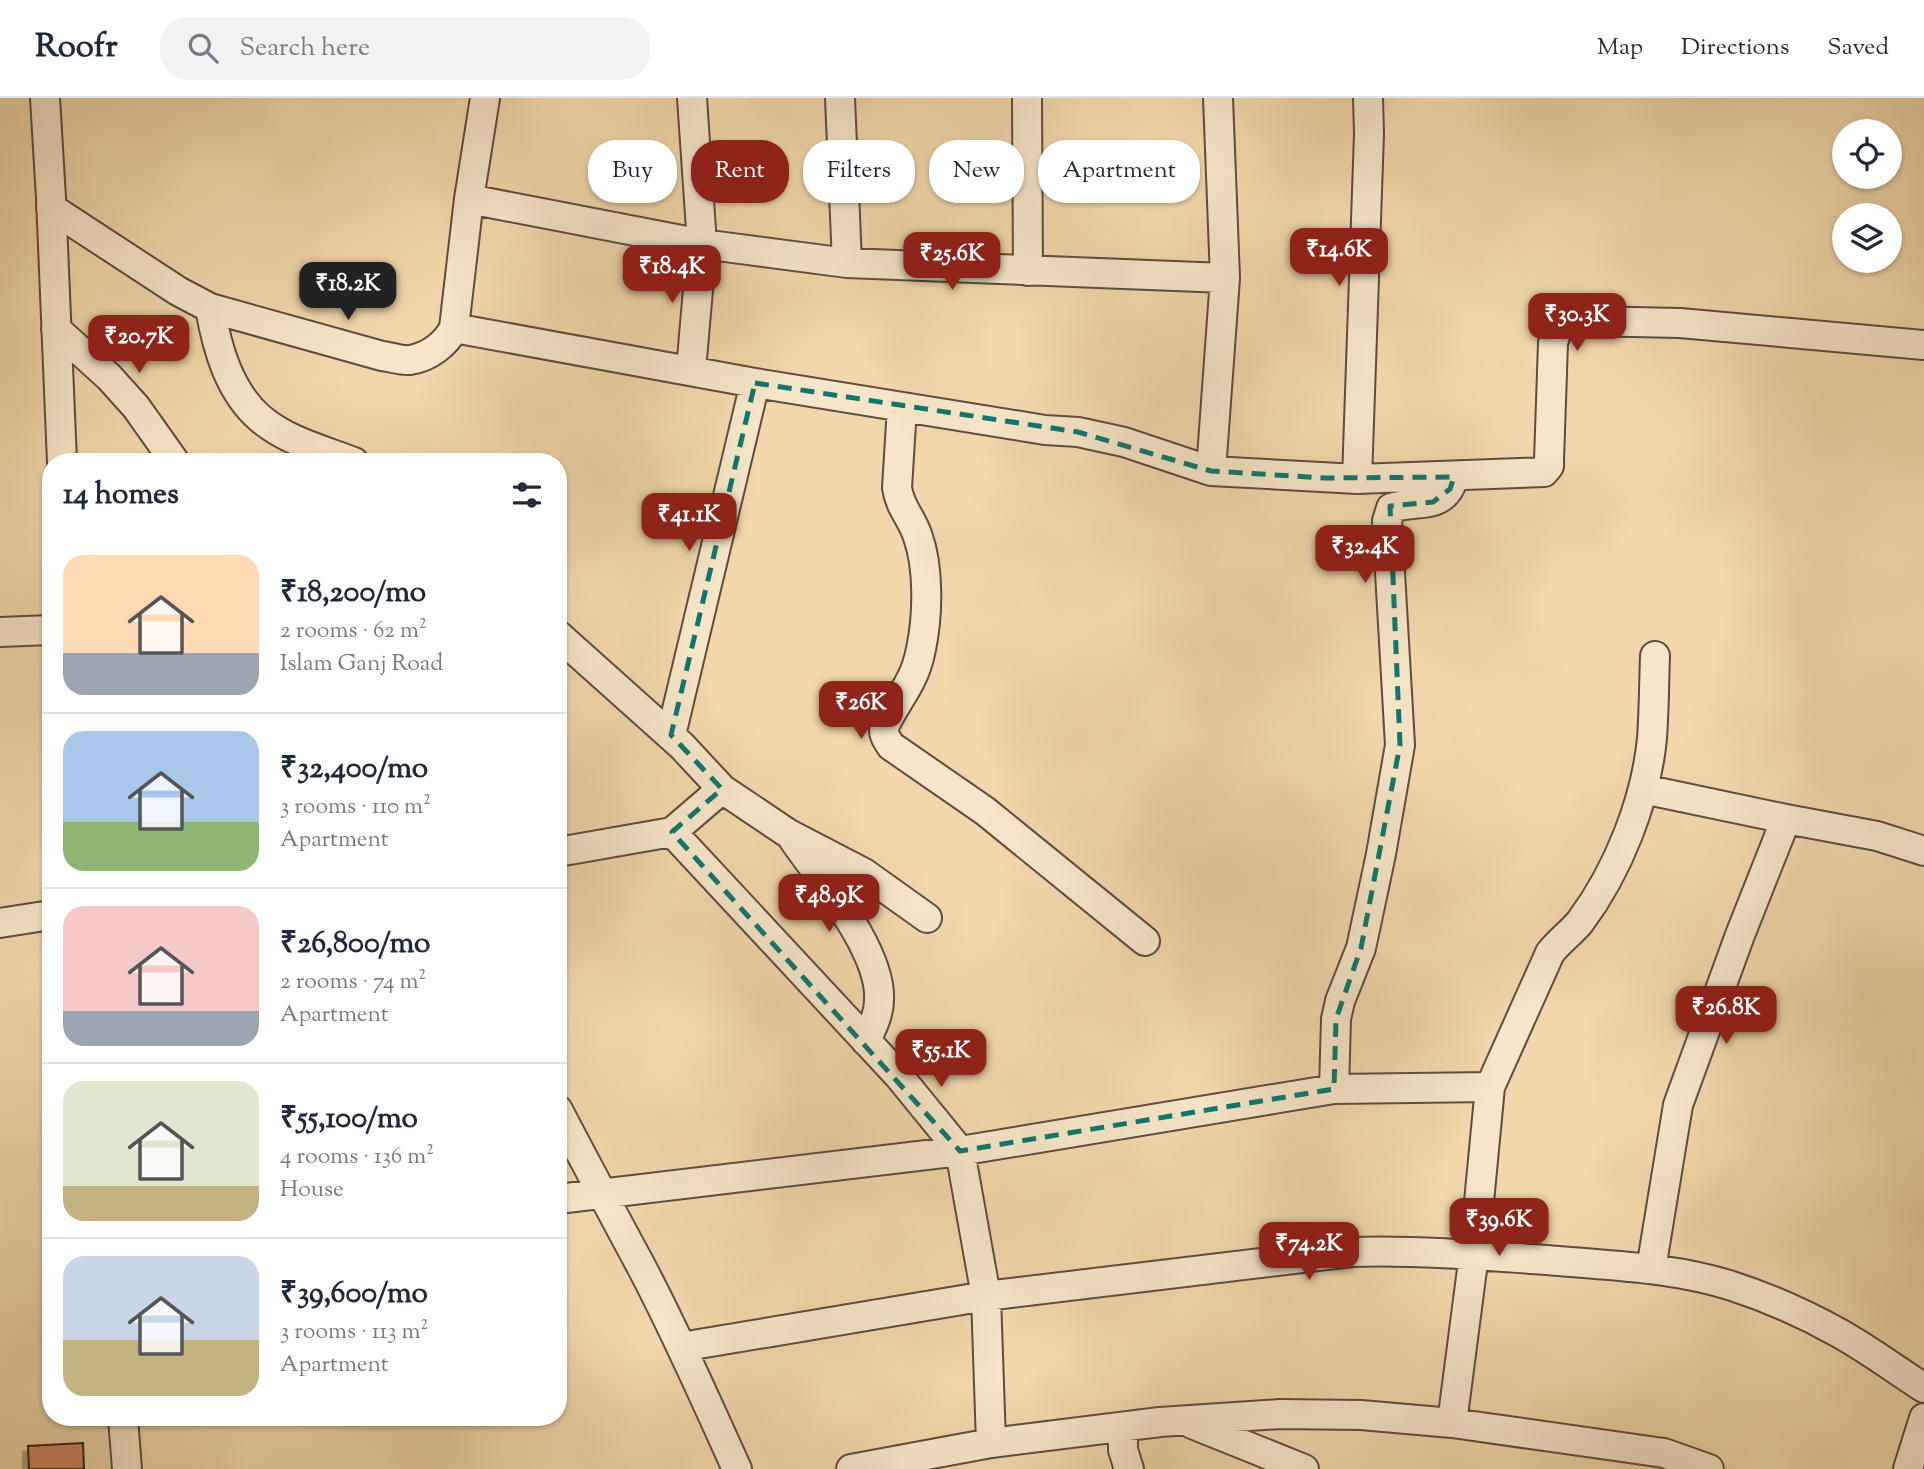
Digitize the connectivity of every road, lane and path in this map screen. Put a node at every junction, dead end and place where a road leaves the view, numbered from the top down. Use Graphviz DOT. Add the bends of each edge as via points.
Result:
graph roads {
  1 [pos="45,98"];
  2 [pos="485,98"];
  3 [pos="692,98"];
  4 [pos="840,98"];
  5 [pos="1027,98"];
  6 [pos="1218,98"];
  7 [pos="1368,98"];
  8 [pos="470,199"];
  9 [pos="51,208"];
  10 [pos="702,244"];
  11 [pos="847,263"];
  12 [pos="1028,271"];
  13 [pos="1225,278"];
  14 [pos="210,308"];
  15 [pos="454,328"];
  16 [pos="56,329"];
  17 [pos="1924,345"];
  18 [pos="691,370"];
  19 [pos="755,383"];
  20 [pos="902,407"];
  21 [pos="62,453"];
  22 [pos="169,453"];
  23 [pos="331,453"];
  24 [pos="1211,471"];
  25 [pos="1454,477"];
  26 [pos="1357,479"];
  27 [pos="42,630"];
  28 [pos="0,632"];
  29 [pos="567,643"];
  30 [pos="1655,656"];
  31 [pos="671,735"];
  32 [pos="722,789"];
  33 [pos="1643,789"];
  34 [pos="1786,819"];
  35 [pos="672,832"];
  36 [pos="789,834"];
  37 [pos="567,850"];
  38 [pos="1924,850"];
  39 [pos="42,916"];
  40 [pos="927,918"];
  41 [pos="0,923"];
  42 [pos="1145,941"];
  43 [pos="866,1041"];
  44 [pos="1490,1087"];
  45 [pos="1334,1089"];
  46 [pos="567,1128"];
  47 [pos="960,1151"];
  48 [pos="601,1195"];
  49 [pos="567,1198"];
  50 [pos="1474,1254"];
  51 [pos="1651,1269"];
  52 [pos="986,1296"];
  53 [pos="681,1347"];
  54 [pos="1924,1388"];
  55 [pos="1924,1418"];
  56 [pos="1186,1421"];
  57 [pos="1452,1423"];
  58 [pos="124,1426"];
  59 [pos="1123,1427"];
  60 [pos="991,1443"];
  61 [pos="127,1469"];
  62 [pos="737,1469"];
  63 [pos="851,1469"];
  64 [pos="1129,1469"];
  65 [pos="1304,1469"];
  66 [pos="1709,1469"];
  67 [pos="1908,1469"];
  1 -- 9 [label="street"];
  2 -- 8 [label="street"];
  3 -- 10 [label="street"];
  4 -- 11 [label="street"];
  5 -- 12 [label="street"];
  6 -- 13 [label="street"];
  7 -- 26 [label="street"];
  8 -- 10 [label="street"];
  8 -- 15 [label="street"];
  9 -- 14 [label="street"];
  9 -- 16 [label="street"];
  10 -- 11 [label="street"];
  10 -- 18 [label="street"];
  11 -- 12 [label="street"];
  12 -- 13 [label="street"];
  13 -- 24 [label="street"];
  14 -- 15 [label="street" via="410,360 447,341"];
  14 -- 23 [label="street" via="214,332 241,397 262,420"];
  15 -- 18 [label="street"];
  16 -- 21 [label="street"];
  16 -- 22 [label="street" via="109,377"];
  17 -- 25 [label="street" via="1679,323 1566,323 1557,330 1553,343 1547,470"];
  18 -- 19 [label="street"];
  19 -- 20 [label="street"];
  19 -- 31 [label="street"];
  20 -- 24 [label="street" via="1078,432"];
  20 -- 42 [label="street" via="897,488 921,545 924,628 912,678 885,727 885,738 985,811"];
  24 -- 26 [label="street"];
  25 -- 26 [label="street"];
  25 -- 45 [label="street" via="1446,494 1433,502 1391,508 1387,521 1400,745 1361,947 1336,1019"];
  27 -- 28 [label="street"];
  29 -- 31 [label="street"];
  30 -- 33 [label="street" via="1652,738"];
  31 -- 32 [label="street"];
  32 -- 35 [label="street"];
  32 -- 36 [label="street"];
  33 -- 34 [label="street"];
  33 -- 44 [label="street" via="1618,859 1581,920 1550,953"];
  34 -- 38 [label="street"];
  34 -- 51 [label="street" via="1678,1105"];
  35 -- 37 [label="street"];
  35 -- 43 [label="street"];
  36 -- 40 [label="street" via="864,873"];
  36 -- 43 [label="street" via="854,927 877,977 878,1014"];
  39 -- 41 [label="street"];
  43 -- 47 [label="street"];
  44 -- 45 [label="street"];
  44 -- 50 [label="street"];
  45 -- 47 [label="street"];
  46 -- 48 [label="street"];
  47 -- 48 [label="street"];
  47 -- 52 [label="street"];
  48 -- 49 [label="street"];
  48 -- 53 [label="street"];
  50 -- 51 [label="street"];
  50 -- 52 [label="street" via="1352,1252"];
  50 -- 57 [label="street"];
  51 -- 54 [label="street" via="1698,1276 1781,1305 1840,1334"];
  52 -- 53 [label="street"];
  52 -- 60 [label="street"];
  53 -- 62 [label="street"];
  55 -- 67 [label="street"];
  56 -- 57 [label="street" via="1280,1414"];
  56 -- 59 [label="street"];
  56 -- 65 [label="street"];
  57 -- 66 [label="street" via="1664,1453"];
  58 -- 61 [label="street"];
  59 -- 60 [label="street"];
  59 -- 64 [label="street"];
  60 -- 63 [label="street"];
}
